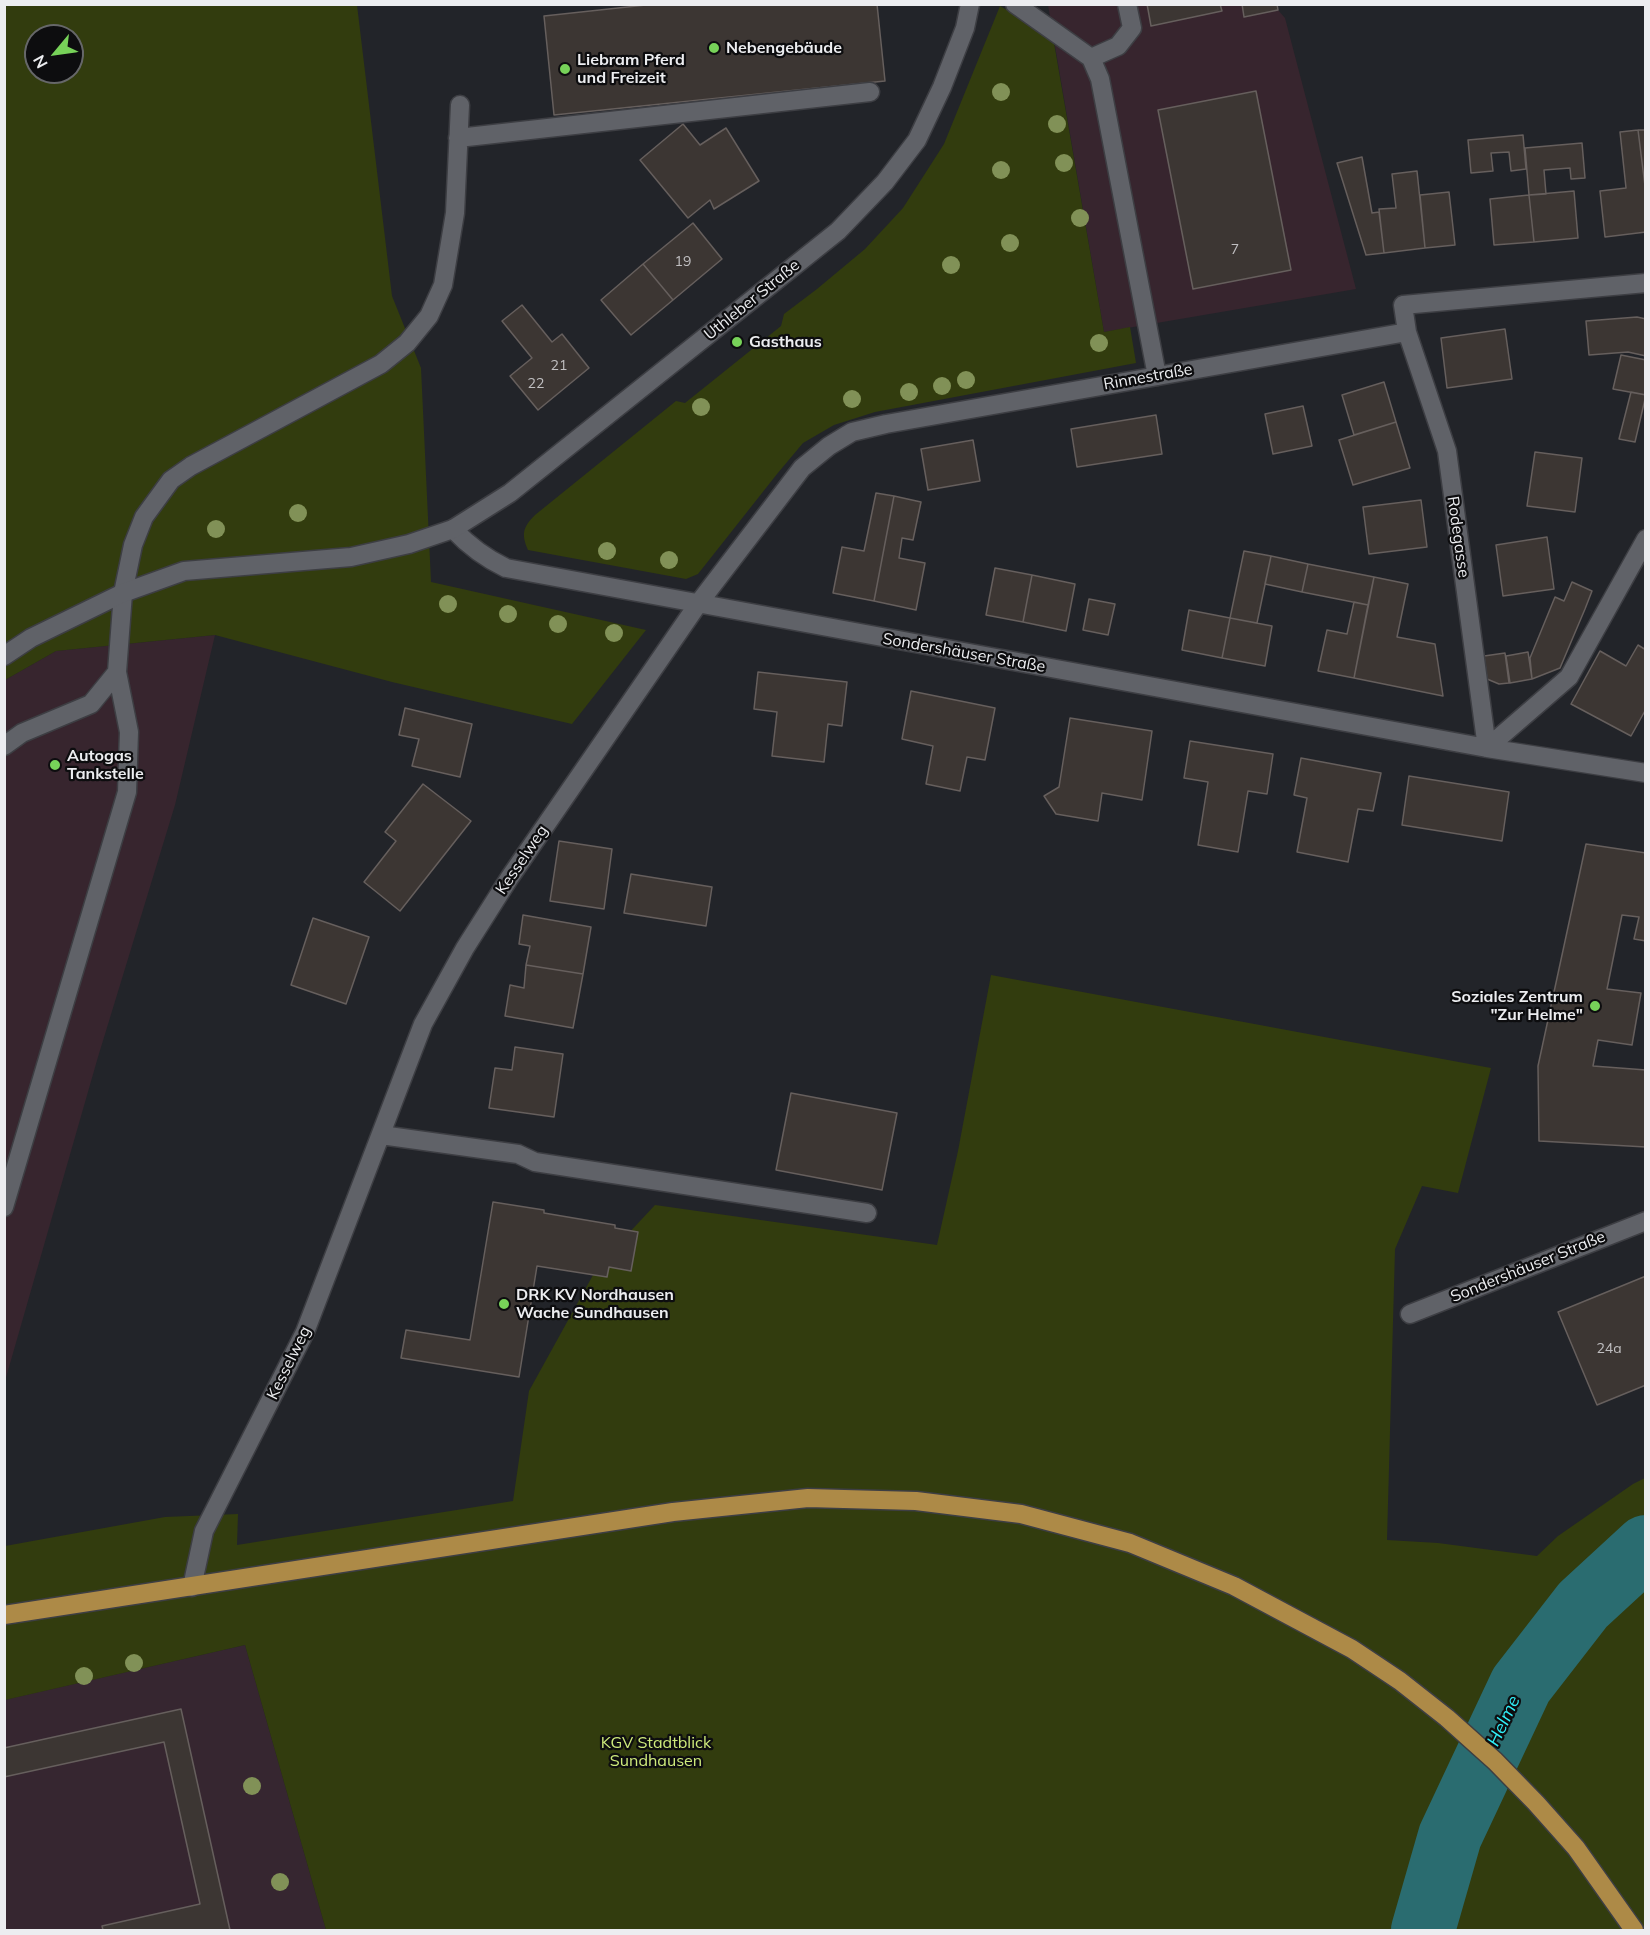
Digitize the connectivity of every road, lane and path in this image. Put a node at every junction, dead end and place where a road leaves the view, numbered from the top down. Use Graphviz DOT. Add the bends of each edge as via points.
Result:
graph roads {
  1 [pos="970,4"];
  2 [pos="1015,4"];
  3 [pos="1127,4"];
  4 [pos="1092,58"];
  5 [pos="870,92"];
  6 [pos="460,105"];
  7 [pos="458,138"];
  8 [pos="1646,283"];
  9 [pos="1407,332"];
  10 [pos="1157,376"];
  11 [pos="453,529"];
  12 [pos="1646,539"];
  13 [pos="123,593"];
  14 [pos="699,604"];
  15 [pos="4,656"];
  16 [pos="117,672"];
  17 [pos="4,746"];
  18 [pos="1487,748"];
  19 [pos="1646,773"];
  20 [pos="381,1136"];
  21 [pos="4,1207"];
  22 [pos="867,1213"];
  23 [pos="1646,1221"];
  24 [pos="1410,1314"];
  25 [pos="192,1587"];
  26 [pos="4,1616"];
  27 [pos="1634,1930"];
  1 -- 11 [label="street, Uthleber Straße" via="965,28 917,140 885,182 838,231 510,494"];
  2 -- 4 [label="street"];
  3 -- 4 [label="street" via="1132,28 1118,45"];
  4 -- 10 [label="street" via="1100,79"];
  5 -- 7 [label="street"];
  6 -- 7 [label="street"];
  7 -- 13 [label="street" via="455,213 442,285 429,316 407,343 381,364 171,480 144,517 133,545"];
  8 -- 9 [label="street" via="1403,305"];
  9 -- 10 [label="street, Rinnestraße"];
  9 -- 18 [label="street, Rodegasse" via="1447,451"];
  10 -- 14 [label="street, Rinnestraße" via="852,432 802,468"];
  11 -- 13 [label="street, Uthleber Straße" via="351,557 184,571"];
  11 -- 14 [label="street, Sondershäuser Straße" via="465,543 506,568"];
  12 -- 18 [label="street" via="1569,677"];
  13 -- 15 [label="street, Uthleber Straße" via="31,638"];
  13 -- 16 [label="street"];
  14 -- 18 [label="street, Sondershäuser Straße"];
  14 -- 20 [label="street, Kesselweg" via="465,948 423,1024"];
  16 -- 17 [label="street" via="91,704 22,733"];
  16 -- 21 [label="street" via="129,732 127,792"];
  18 -- 19 [label="street, Sondershäuser Straße"];
  20 -- 22 [label="street" via="518,1154 535,1162"];
  20 -- 25 [label="street, Kesselweg" via="305,1332 204,1531"];
  23 -- 24 [label="street, Sondershäuser Straße"];
  25 -- 26 [label="main road"];
  25 -- 27 [label="main road" via="673,1512 808,1498 916,1500 1021,1514 1130,1543 1234,1586 1352,1649 1423,1700 1495,1761 1576,1848"];
}
